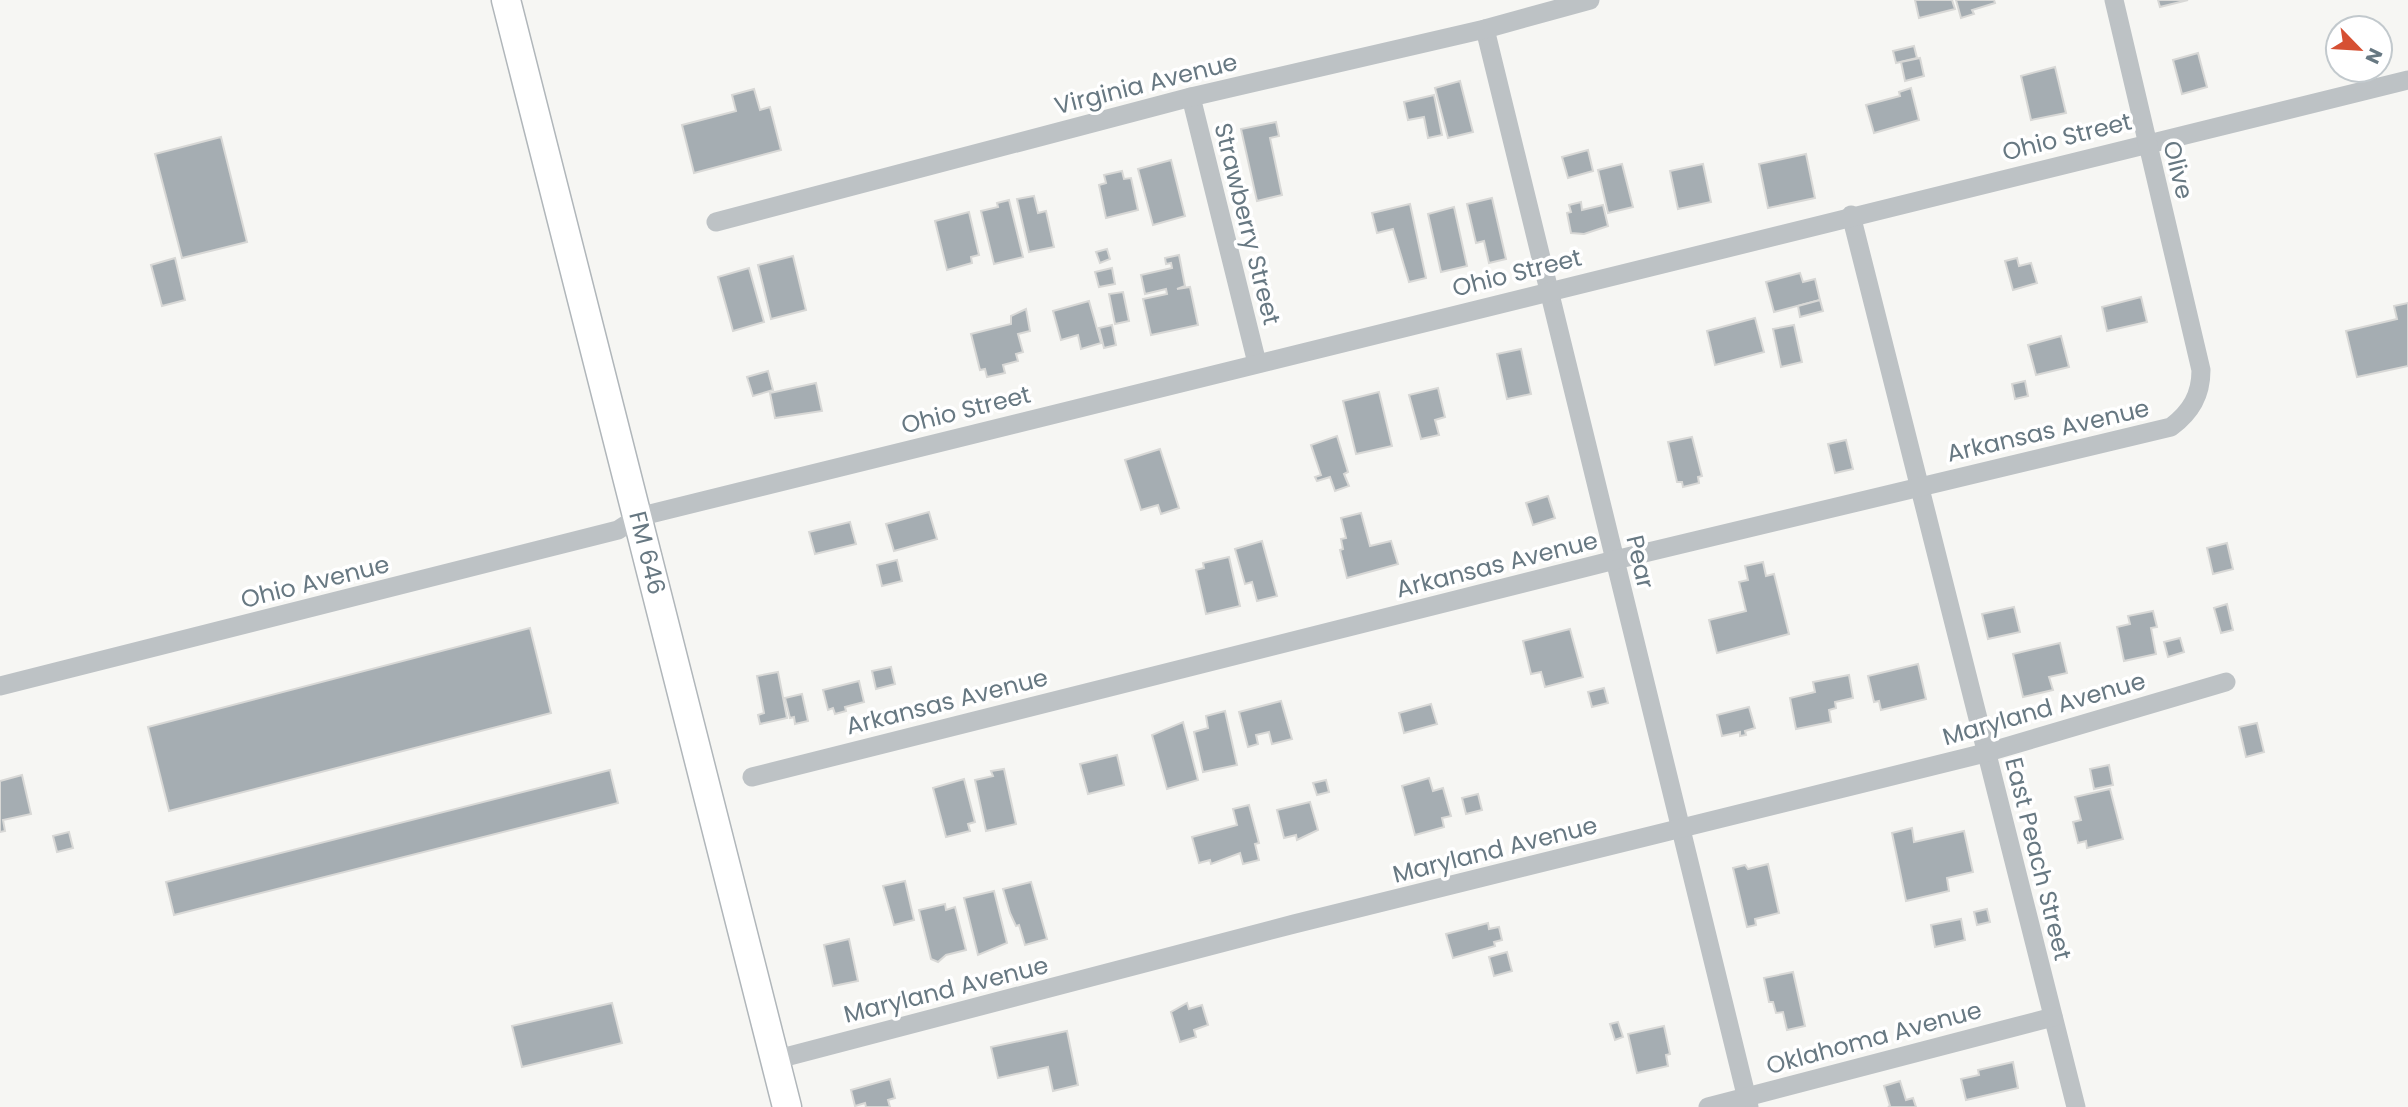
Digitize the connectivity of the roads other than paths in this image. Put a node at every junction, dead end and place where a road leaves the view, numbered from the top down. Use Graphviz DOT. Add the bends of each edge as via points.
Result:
graph roads {
  1 [pos="506,0"];
  2 [pos="1590,0"];
  3 [pos="2114,0"];
  4 [pos="1485,29"];
  5 [pos="2408,80"];
  6 [pos="1191,97"];
  7 [pos="2146,144"];
  8 [pos="1851,215"];
  9 [pos="716,222"];
  10 [pos="1550,290"];
  11 [pos="2199,352"];
  12 [pos="1256,363"];
  13 [pos="1921,486"];
  14 [pos="638,517"];
  15 [pos="1615,561"];
  16 [pos="2227,682"];
  17 [pos="0,686"];
  18 [pos="1985,753"];
  19 [pos="752,776"];
  20 [pos="1680,828"];
  21 [pos="2053,1017"];
  22 [pos="774,1059"];
  23 [pos="1748,1102"];
  24 [pos="787,1107"];
  25 [pos="1708,1107"];
  26 [pos="2076,1107"];
  1 -- 14 [label="main road, FM 646 / FM 646"];
  2 -- 4 [label="street, Virginia Avenue"];
  3 -- 7 [label="street, Olive"];
  4 -- 6 [label="street, Virginia Avenue"];
  4 -- 10 [label="street, Pear"];
  5 -- 7 [label="street, Ohio Street"];
  6 -- 9 [label="street, Virginia Avenue"];
  6 -- 12 [label="street, Strawberry Street"];
  7 -- 8 [label="street, Ohio Street"];
  7 -- 11 [label="street, Olive"];
  8 -- 10 [label="street, Ohio Street"];
  8 -- 13 [label="street, East Peach Street"];
  10 -- 12 [label="street, Ohio Street"];
  10 -- 15 [label="street, Pear"];
  11 -- 13 [label="street, Arkansas Avenue" via="2197,397 2171,427"];
  12 -- 14 [label="street, Ohio Street"];
  13 -- 15 [label="street, Arkansas Avenue"];
  13 -- 18 [label="street, East Peach Street"];
  14 -- 17 [label="street, Ohio Avenue" via="618,530"];
  14 -- 22 [label="main road, FM 646 / FM 646"];
  15 -- 19 [label="street, Arkansas Avenue"];
  15 -- 20 [label="street, Pear"];
  16 -- 18 [label="street, Maryland Avenue"];
  18 -- 20 [label="street, Maryland Avenue"];
  18 -- 21 [label="street, East Peach Street"];
  20 -- 22 [label="street, Maryland Avenue"];
  20 -- 23 [label="street, Pear"];
  21 -- 23 [label="street, Oklahoma Avenue"];
  21 -- 26 [label="street, East Peach Street"];
  22 -- 24 [label="main road, FM 646 / FM 646"];
  23 -- 25 [label="street, Oklahoma Avenue"];
}
